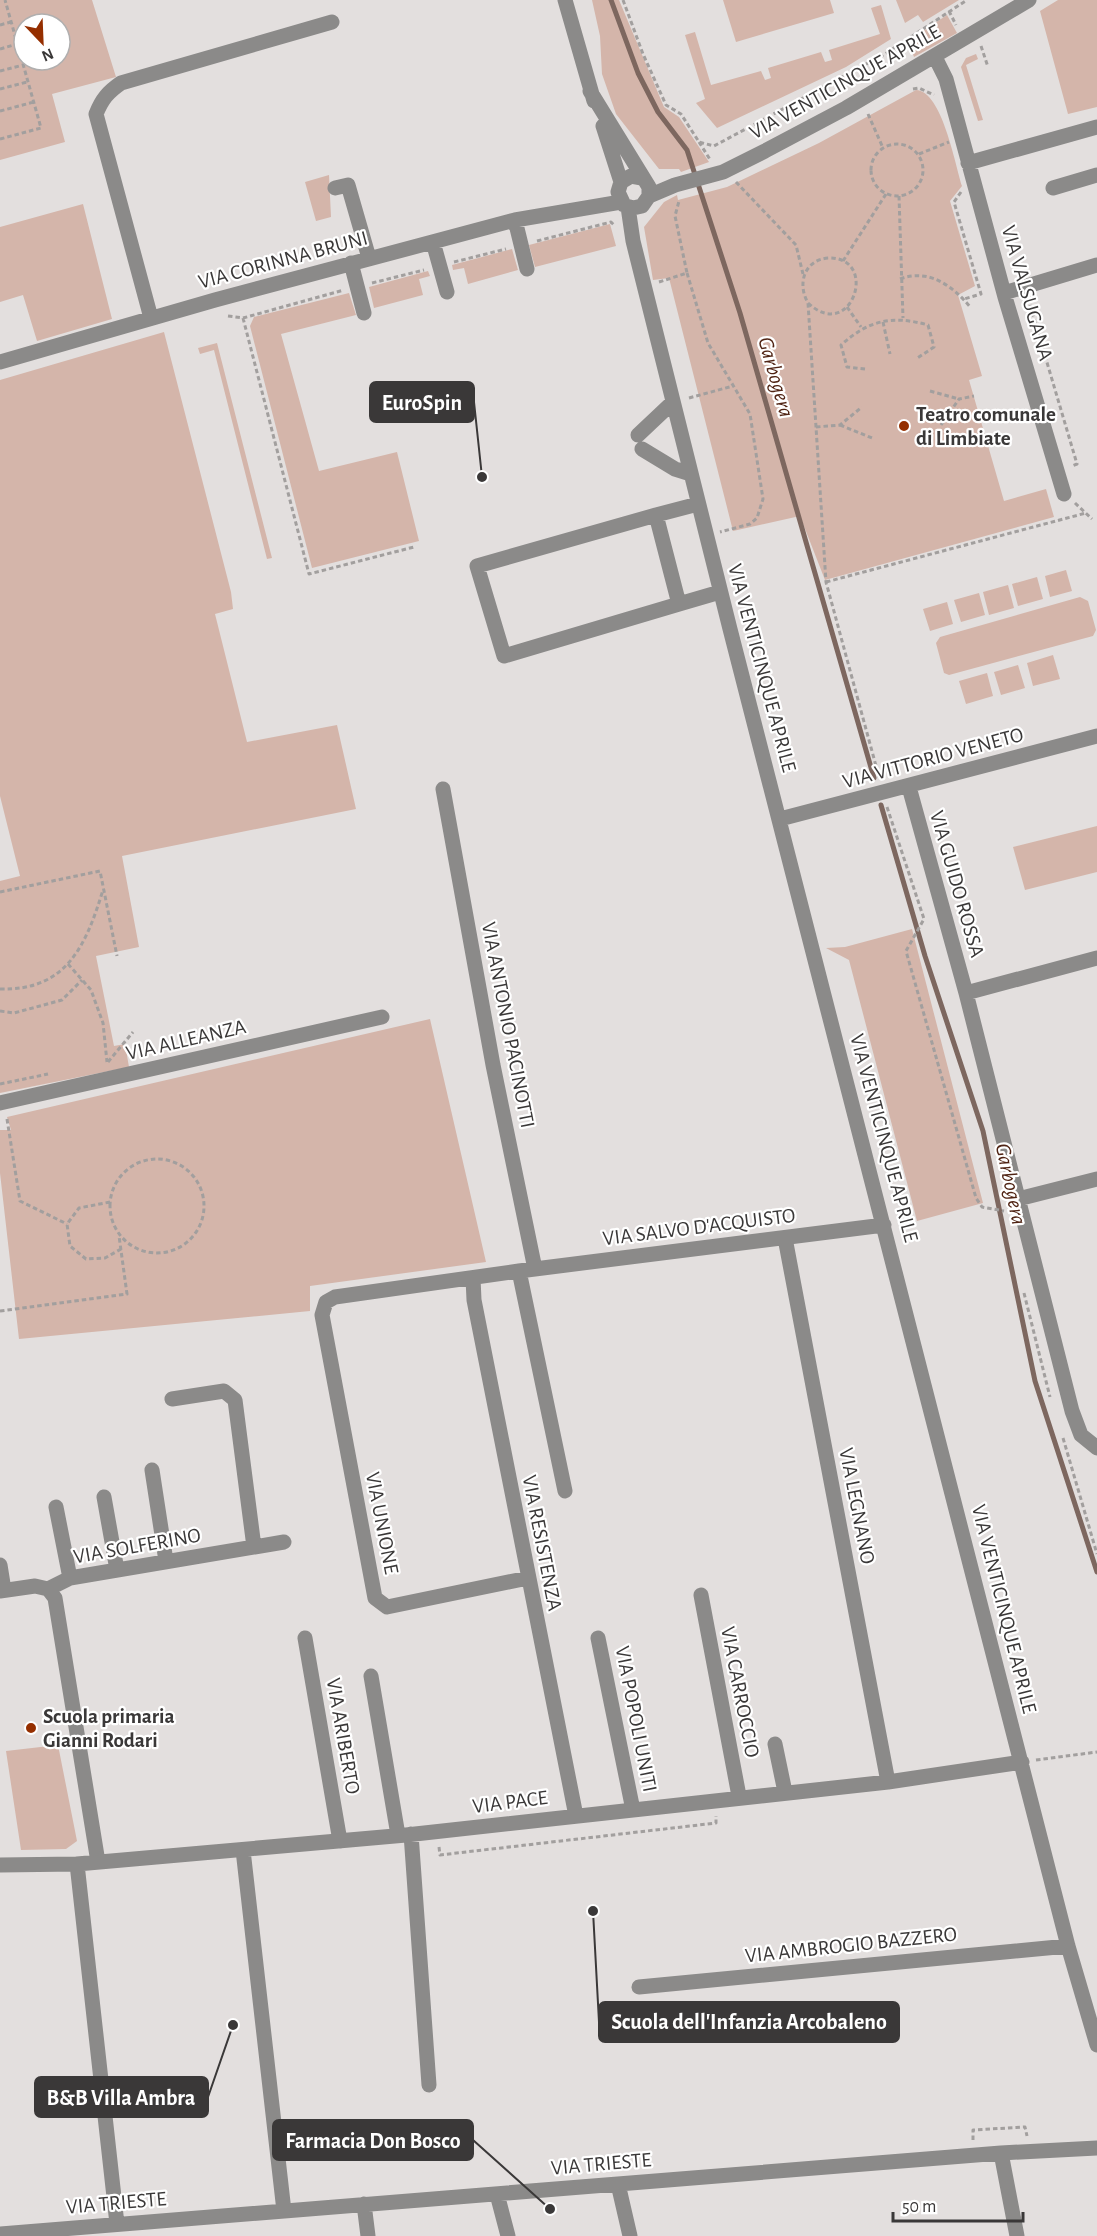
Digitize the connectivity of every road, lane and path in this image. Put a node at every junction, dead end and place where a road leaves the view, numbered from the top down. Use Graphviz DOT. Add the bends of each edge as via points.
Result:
graph roads {
  1 [pos="5,0"];
  2 [pos="565,0"];
  3 [pos="623,0"];
  4 [pos="967,0"];
  5 [pos="1029,0"];
  6 [pos="0,2"];
  7 [pos="949,11"];
  8 [pos="11,22"];
  9 [pos="332,22"];
  10 [pos="0,25"];
  11 [pos="12,26"];
  12 [pos="960,32"];
  13 [pos="981,46"];
  14 [pos="885,54"];
  15 [pos="935,57"];
  16 [pos="888,61"];
  17 [pos="918,66"];
  18 [pos="988,67"];
  19 [pos="25,72"];
  20 [pos="28,81"];
  21 [pos="0,89"];
  22 [pos="911,89"];
  23 [pos="591,91"];
  24 [pos="34,102"];
  25 [pos="944,102"];
  26 [pos="0,111"];
  27 [pos="867,113"];
  28 [pos="1097,127"];
  29 [pos="947,131"];
  30 [pos="0,139"];
  31 [pos="950,141"];
  32 [pos="699,142"];
  33 [pos="883,148"];
  34 [pos="953,150"];
  35 [pos="918,155"];
  36 [pos="968,163"];
  37 [pos="715,169"];
  38 [pos="1097,175"];
  39 [pos="735,181"];
  40 [pos="335,188"];
  41 [pos="681,188"];
  42 [pos="964,188"];
  43 [pos="1053,188"];
  44 [pos="634,193"];
  45 [pos="886,194"];
  46 [pos="899,196"];
  47 [pos="515,220"];
  48 [pos="615,226"];
  49 [pos="433,242"];
  50 [pos="527,243"];
  51 [pos="513,247"];
  52 [pos="369,258"];
  53 [pos="843,261"];
  54 [pos="351,263"];
  55 [pos="449,263"];
  56 [pos="1097,265"];
  57 [pos="431,268"];
  58 [pos="527,269"];
  59 [pos="687,273"];
  60 [pos="804,276"];
  61 [pos="900,279"];
  62 [pos="656,283"];
  63 [pos="365,285"];
  64 [pos="351,288"];
  65 [pos="447,291"];
  66 [pos="1004,293"];
  67 [pos="964,299"];
  68 [pos="808,303"];
  69 [pos="1030,305"];
  70 [pos="848,307"];
  71 [pos="971,308"];
  72 [pos="364,313"];
  73 [pos="228,316"];
  74 [pos="152,318"];
  75 [pos="243,318"];
  76 [pos="903,318"];
  77 [pos="883,322"];
  78 [pos="861,327"];
  79 [pos="890,354"];
  80 [pos="915,359"];
  81 [pos="0,362"];
  82 [pos="865,369"];
  83 [pos="734,386"];
  84 [pos="930,391"];
  85 [pos="974,396"];
  86 [pos="959,399"];
  87 [pos="673,404"];
  88 [pos="862,407"];
  89 [pos="840,425"];
  90 [pos="941,425"];
  91 [pos="816,427"];
  92 [pos="872,438"];
  93 [pos="1067,467"];
  94 [pos="691,474"];
  95 [pos="1064,494"];
  96 [pos="699,504"];
  97 [pos="656,515"];
  98 [pos="1092,519"];
  99 [pos="716,533"];
  100 [pos="414,547"];
  101 [pos="826,582"];
  102 [pos="720,592"];
  103 [pos="679,604"];
  104 [pos="1097,736"];
  105 [pos="909,787"];
  106 [pos="442,789"];
  107 [pos="880,794"];
  108 [pos="780,819"];
  109 [pos="103,888"];
  110 [pos="0,892"];
  111 [pos="117,956"];
  112 [pos="1097,958"];
  113 [pos="68,964"];
  114 [pos="82,980"];
  115 [pos="0,989"];
  116 [pos="966,993"];
  117 [pos="0,1011"];
  118 [pos="382,1017"];
  119 [pos="132,1032"];
  120 [pos="108,1062"];
  121 [pos="98,1064"];
  122 [pos="54,1073"];
  123 [pos="113,1078"];
  124 [pos="0,1084"];
  125 [pos="0,1103"];
  126 [pos="7,1119"];
  127 [pos="1097,1179"];
  128 [pos="1018,1199"];
  129 [pos="110,1202"];
  130 [pos="1004,1210"];
  131 [pos="67,1224"];
  132 [pos="884,1225"];
  133 [pos="119,1233"];
  134 [pos="784,1238"];
  135 [pos="121,1249"];
  136 [pos="535,1269"];
  137 [pos="519,1271"];
  138 [pos="473,1278"];
  139 [pos="326,1302"];
  140 [pos="0,1311"];
  141 [pos="172,1399"];
  142 [pos="1097,1448"];
  143 [pos="152,1470"];
  144 [pos="565,1491"];
  145 [pos="104,1497"];
  146 [pos="56,1507"];
  147 [pos="284,1542"];
  148 [pos="254,1547"];
  149 [pos="166,1561"];
  150 [pos="0,1565"];
  151 [pos="117,1570"];
  152 [pos="70,1578"];
  153 [pos="528,1578"];
  154 [pos="48,1589"];
  155 [pos="2,1591"];
  156 [pos="700,1595"];
  157 [pos="305,1638"];
  158 [pos="598,1638"];
  159 [pos="371,1676"];
  160 [pos="775,1744"];
  161 [pos="1097,1752"];
  162 [pos="1022,1762"];
  163 [pos="888,1782"];
  164 [pos="785,1792"];
  165 [pos="739,1796"];
  166 [pos="633,1810"];
  167 [pos="576,1816"];
  168 [pos="404,1834"];
  169 [pos="340,1841"];
  170 [pos="243,1850"];
  171 [pos="98,1862"];
  172 [pos="77,1864"];
  173 [pos="0,1865"];
  174 [pos="1068,1946"];
  175 [pos="639,1987"];
  176 [pos="1097,2045"];
  177 [pos="429,2085"];
  178 [pos="1097,2148"];
  179 [pos="1000,2153"];
  180 [pos="618,2184"];
  181 [pos="497,2194"];
  182 [pos="364,2204"];
  183 [pos="284,2211"];
  184 [pos="117,2224"];
  185 [pos="0,2234"];
  186 [pos="368,2236"];
  187 [pos="508,2236"];
  188 [pos="630,2236"];
  189 [pos="1017,2236"];
  1 -- 6 [label="path"];
  1 -- 8 [label="path"];
  2 -- 23 [label="street"];
  3 -- 32 [label="path" via="666,105 681,114"];
  4 -- 7 [label="path"];
  5 -- 15 [label="street, VIA VENTICINQUE APRILE"];
  7 -- 12 [label="path"];
  7 -- 14 [label="path"];
  8 -- 10 [label="path"];
  8 -- 11 [label="path"];
  9 -- 74 [label="street" via="121,82 107,92 96,114"];
  13 -- 18 [label="path"];
  14 -- 16 [label="path"];
  14 -- 32 [label="path" via="714,146"];
  15 -- 17 [label="street, VIA VENTICINQUE APRILE"];
  15 -- 25 [label="street, VIA VALSUGANA" via="946,79"];
  17 -- 25 [label="street, VIA VALSUGANA" via="940,83"];
  17 -- 37 [label="street, VIA VENTICINQUE APRILE" via="846,108"];
  19 -- 20 [label="path"];
  20 -- 21 [label="path"];
  20 -- 24 [label="path"];
  22 -- 25 [label="path" via="926,91"];
  23 -- 44 [label="street"];
  23 -- 44 [label="street"];
  24 -- 26 [label="path"];
  24 -- 30 [label="path" via="41,128"];
  25 -- 36 [label="street, VIA VALSUGANA"];
  27 -- 33 [label="path"];
  28 -- 36 [label="street"];
  29 -- 31 [label="path"];
  31 -- 34 [label="path"];
  31 -- 35 [label="path"];
  32 -- 37 [label="path"];
  33 -- 35 [label="path" via="900,144"];
  33 -- 45 [label="path" via="876,154 871,169 877,186"];
  35 -- 46 [label="path" via="923,169 921,181 908,194"];
  36 -- 66 [label="street, VIA VALSUGANA"];
  37 -- 41 [label="street, VIA VENTICINQUE APRILE"];
  38 -- 43 [label="street"];
  39 -- 60 [label="path" via="796,245"];
  40 -- 52 [label="street" via="348,185"];
  41 -- 44 [label="street, VIA VENTICINQUE APRILE"];
  41 -- 59 [label="path" via="675,216"];
  42 -- 67 [label="path" via="954,202 981,294"];
  44 -- 47 [label="street, VIA CORINNA BRUNI" via="579,209"];
  44 -- 87 [label="street, VIA VENTICINQUE APRILE" via="633,241"];
  45 -- 46 [label="path"];
  45 -- 53 [label="path"];
  46 -- 61 [label="path"];
  47 -- 49 [label="street, VIA CORINNA BRUNI"];
  47 -- 58 [label="street"];
  48 -- 50 [label="path" via="611,222"];
  49 -- 52 [label="street, VIA CORINNA BRUNI"];
  49 -- 65 [label="street"];
  51 -- 55 [label="path"];
  52 -- 54 [label="street, VIA CORINNA BRUNI"];
  53 -- 60 [label="path" via="834,258 816,262"];
  53 -- 70 [label="path" via="855,274 857,283"];
  54 -- 72 [label="street"];
  54 -- 74 [label="street, VIA CORINNA BRUNI" via="310,271"];
  56 -- 66 [label="street"];
  57 -- 63 [label="path"];
  59 -- 62 [label="path"];
  59 -- 83 [label="path" via="708,343"];
  60 -- 68 [label="path" via="803,295"];
  61 -- 67 [label="path" via="924,275 956,290"];
  61 -- 76 [label="path"];
  64 -- 75 [label="path"];
  66 -- 95 [label="street, VIA VALSUGANA"];
  67 -- 71 [label="path"];
  68 -- 70 [label="path" via="831,314"];
  68 -- 91 [label="path"];
  69 -- 93 [label="path" via="1077,464"];
  70 -- 78 [label="path"];
  73 -- 75 [label="path"];
  74 -- 81 [label="street, VIA CORINNA BRUNI"];
  75 -- 100 [label="path" via="309,574"];
  76 -- 77 [label="path"];
  76 -- 80 [label="path" via="928,325 934,347"];
  77 -- 78 [label="path"];
  77 -- 79 [label="path"];
  78 -- 82 [label="path" via="841,345 847,367"];
  83 -- 87 [label="path"];
  83 -- 99 [label="path" via="750,414 763,499 757,518 750,524"];
  84 -- 86 [label="path"];
  85 -- 86 [label="path"];
  86 -- 90 [label="path"];
  87 -- 94 [label="street, VIA VENTICINQUE APRILE"];
  87 -- 94 [label="street" via="640,442 675,469"];
  88 -- 89 [label="path"];
  89 -- 91 [label="path"];
  89 -- 92 [label="path"];
  91 -- 101 [label="path"];
  94 -- 96 [label="street, VIA VENTICINQUE APRILE"];
  96 -- 97 [label="street"];
  96 -- 102 [label="street, VIA VENTICINQUE APRILE"];
  97 -- 103 [label="street"];
  97 -- 103 [label="street" via="477,566 504,656"];
  98 -- 101 [label="path" via="1086,513"];
  101 -- 107 [label="path"];
  102 -- 103 [label="street"];
  102 -- 108 [label="street, VIA VENTICINQUE APRILE"];
  104 -- 105 [label="street, VIA VITTORIO VENETO"];
  105 -- 107 [label="street, VIA VITTORIO VENETO"];
  105 -- 116 [label="street, VIA GUIDO ROSSA"];
  106 -- 136 [label="street, VIA ANTONIO PACINOTTI"];
  107 -- 108 [label="street, VIA VITTORIO VENETO"];
  107 -- 130 [label="path" via="924,919 906,951 976,1198 982,1207"];
  108 -- 132 [label="street, VIA VENTICINQUE APRILE"];
  109 -- 110 [label="path" via="100,871"];
  109 -- 111 [label="path"];
  109 -- 113 [label="path" via="92,927 77,956"];
  112 -- 116 [label="street"];
  113 -- 114 [label="path"];
  113 -- 115 [label="path" via="58,974 35,984"];
  114 -- 117 [label="path" via="62,1000 14,1013"];
  114 -- 120 [label="path" via="91,990 103,1023"];
  116 -- 128 [label="street, VIA GUIDO ROSSA"];
  118 -- 123 [label="street, VIA ALLEANZA"];
  119 -- 120 [label="path"];
  120 -- 121 [label="path"];
  120 -- 123 [label="path"];
  122 -- 124 [label="path"];
  123 -- 125 [label="street, VIA ALLEANZA"];
  126 -- 131 [label="path" via="20,1201"];
  127 -- 128 [label="street"];
  128 -- 142 [label="street, VIA GUIDO ROSSA" via="1072,1411 1081,1435"];
  129 -- 131 [label="path" via="80,1208"];
  129 -- 133 [label="path" via="110,1213"];
  129 -- 133 [label="path" via="116,1181 127,1169 157,1158 186,1168 203,1194 201,1224 181,1247 151,1253 136,1249"];
  131 -- 135 [label="path" via="70,1246 86,1259 105,1258"];
  132 -- 134 [label="street, VIA SALVO D'ACQUISTO"];
  132 -- 162 [label="street, VIA VENTICINQUE APRILE"];
  133 -- 135 [label="path"];
  134 -- 136 [label="street, VIA SALVO D'ACQUISTO"];
  134 -- 163 [label="street, VIA LEGNANO"];
  135 -- 140 [label="path" via="127,1294"];
  136 -- 137 [label="street, VIA SALVO D'ACQUISTO"];
  137 -- 138 [label="street, VIA SALVO D'ACQUISTO"];
  137 -- 144 [label="street"];
  138 -- 139 [label="street, VIA SALVO D'ACQUISTO" via="331,1298"];
  138 -- 153 [label="street, VIA RESISTENZA"];
  139 -- 153 [label="street, VIA UNIONE" via="322,1315 375,1598 387,1607"];
  141 -- 148 [label="street" via="224,1391 235,1400"];
  143 -- 149 [label="street"];
  145 -- 151 [label="street"];
  146 -- 152 [label="street"];
  147 -- 148 [label="street, VIA SOLFERINO"];
  148 -- 149 [label="street, VIA SOLFERINO"];
  149 -- 151 [label="street, VIA SOLFERINO"];
  150 -- 155 [label="street"];
  151 -- 152 [label="street, VIA SOLFERINO"];
  152 -- 154 [label="street, VIA SOLFERINO"];
  153 -- 167 [label="street, VIA RESISTENZA"];
  154 -- 155 [label="street, VIA SOLFERINO" via="35,1586"];
  154 -- 171 [label="street" via="55,1598"];
  156 -- 165 [label="street, VIA CARROCCIO"];
  157 -- 169 [label="street, VIA ARIBERTO"];
  158 -- 166 [label="street, VIA POPOLI UNITI"];
  159 -- 168 [label="street"];
  160 -- 164 [label="street"];
  161 -- 162 [label="path"];
  162 -- 163 [label="street, VIA PACE"];
  162 -- 174 [label="street, VIA VENTICINQUE APRILE"];
  163 -- 164 [label="street, VIA PACE"];
  164 -- 165 [label="street, VIA PACE"];
  165 -- 166 [label="street, VIA PACE"];
  166 -- 167 [label="street, VIA PACE"];
  167 -- 168 [label="street, VIA PACE"];
  168 -- 169 [label="street, VIA PACE"];
  168 -- 177 [label="street"];
  169 -- 170 [label="street, VIA PACE"];
  170 -- 171 [label="street, VIA PACE"];
  170 -- 183 [label="street"];
  171 -- 172 [label="street, VIA PACE"];
  172 -- 173 [label="street, VIA PACE"];
  172 -- 184 [label="street"];
  174 -- 175 [label="street, VIA AMBROGIO BAZZERO"];
  174 -- 176 [label="street, VIA VENTICINQUE APRILE"];
  178 -- 179 [label="street, VIA TRIESTE"];
  179 -- 180 [label="street, VIA TRIESTE"];
  179 -- 189 [label="street"];
  180 -- 181 [label="street, VIA TRIESTE"];
  180 -- 188 [label="street"];
  181 -- 182 [label="street, VIA TRIESTE"];
  181 -- 187 [label="street"];
  182 -- 183 [label="street, VIA TRIESTE"];
  182 -- 186 [label="street"];
  183 -- 184 [label="street, VIA TRIESTE"];
  184 -- 185 [label="street, VIA TRIESTE"];
}
